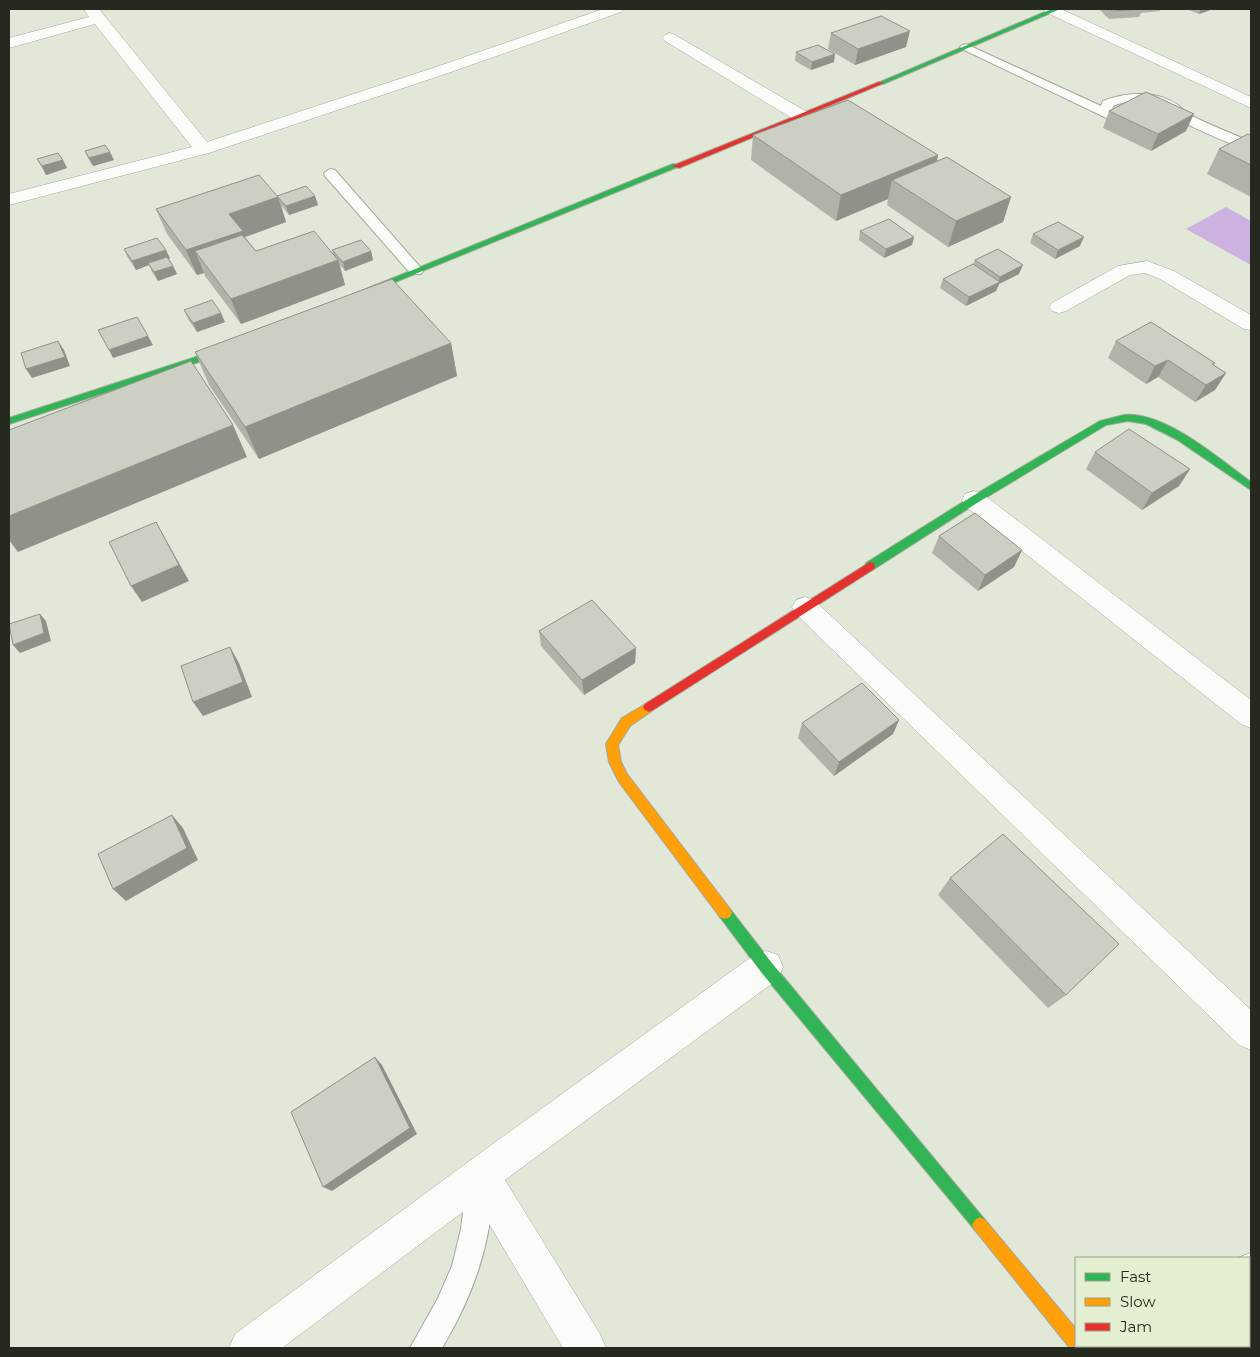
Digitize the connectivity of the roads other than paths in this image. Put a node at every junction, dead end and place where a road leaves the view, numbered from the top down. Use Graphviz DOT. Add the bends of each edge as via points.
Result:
graph roads {
  1 [pos="616,9"];
  2 [pos="1053,9"];
  3 [pos="94,14"];
  4 [pos="670,38"];
  5 [pos="9,43"];
  6 [pos="966,47"];
  7 [pos="1251,103"];
  8 [pos="1105,113"];
  9 [pos="801,116"];
  10 [pos="1183,117"];
  11 [pos="1119,119"];
  12 [pos="1167,122"];
  13 [pos="1251,146"];
  14 [pos="203,149"];
  15 [pos="330,173"];
  16 [pos="9,200"];
  17 [pos="416,271"];
  18 [pos="344,300"];
  19 [pos="1059,307"];
  20 [pos="1251,324"];
  21 [pos="246,340"];
  22 [pos="9,421"];
  23 [pos="1251,487"];
  24 [pos="974,500"];
  25 [pos="805,607"];
  26 [pos="1251,716"];
  27 [pos="766,967"];
  28 [pos="1251,1033"];
  29 [pos="481,1176"];
  30 [pos="1075,1341"];
  31 [pos="249,1348"];
  32 [pos="425,1348"];
  33 [pos="586,1348"];
  1 -- 14 [label="street"];
  2 -- 6 [label="street"];
  2 -- 7 [label="street"];
  3 -- 5 [label="street"];
  3 -- 14 [label="street"];
  4 -- 9 [label="street"];
  6 -- 8 [label="lane"];
  6 -- 9 [label="street"];
  8 -- 10 [label="lane" via="1107,104 1119,98 1136,97 1173,107"];
  8 -- 11 [label="lane"];
  9 -- 17 [label="street"];
  10 -- 12 [label="lane"];
  10 -- 13 [label="lane"];
  14 -- 16 [label="street"];
  15 -- 17 [label="lane"];
  17 -- 18 [label="street"];
  19 -- 20 [label="street" via="1125,270 1147,267 1167,275"];
  21 -- 22 [label="street" via="202,358"];
  23 -- 24 [label="street" via="1165,428 1135,416 1104,423"];
  24 -- 25 [label="street"];
  24 -- 26 [label="street"];
  25 -- 27 [label="street" via="626,722 612,744 615,762 623,778"];
  25 -- 28 [label="street"];
  27 -- 29 [label="street"];
  27 -- 30 [label="street"];
  29 -- 31 [label="street"];
  29 -- 32 [label="lane" via="474,1236 460,1281"];
  29 -- 33 [label="street"];
}
